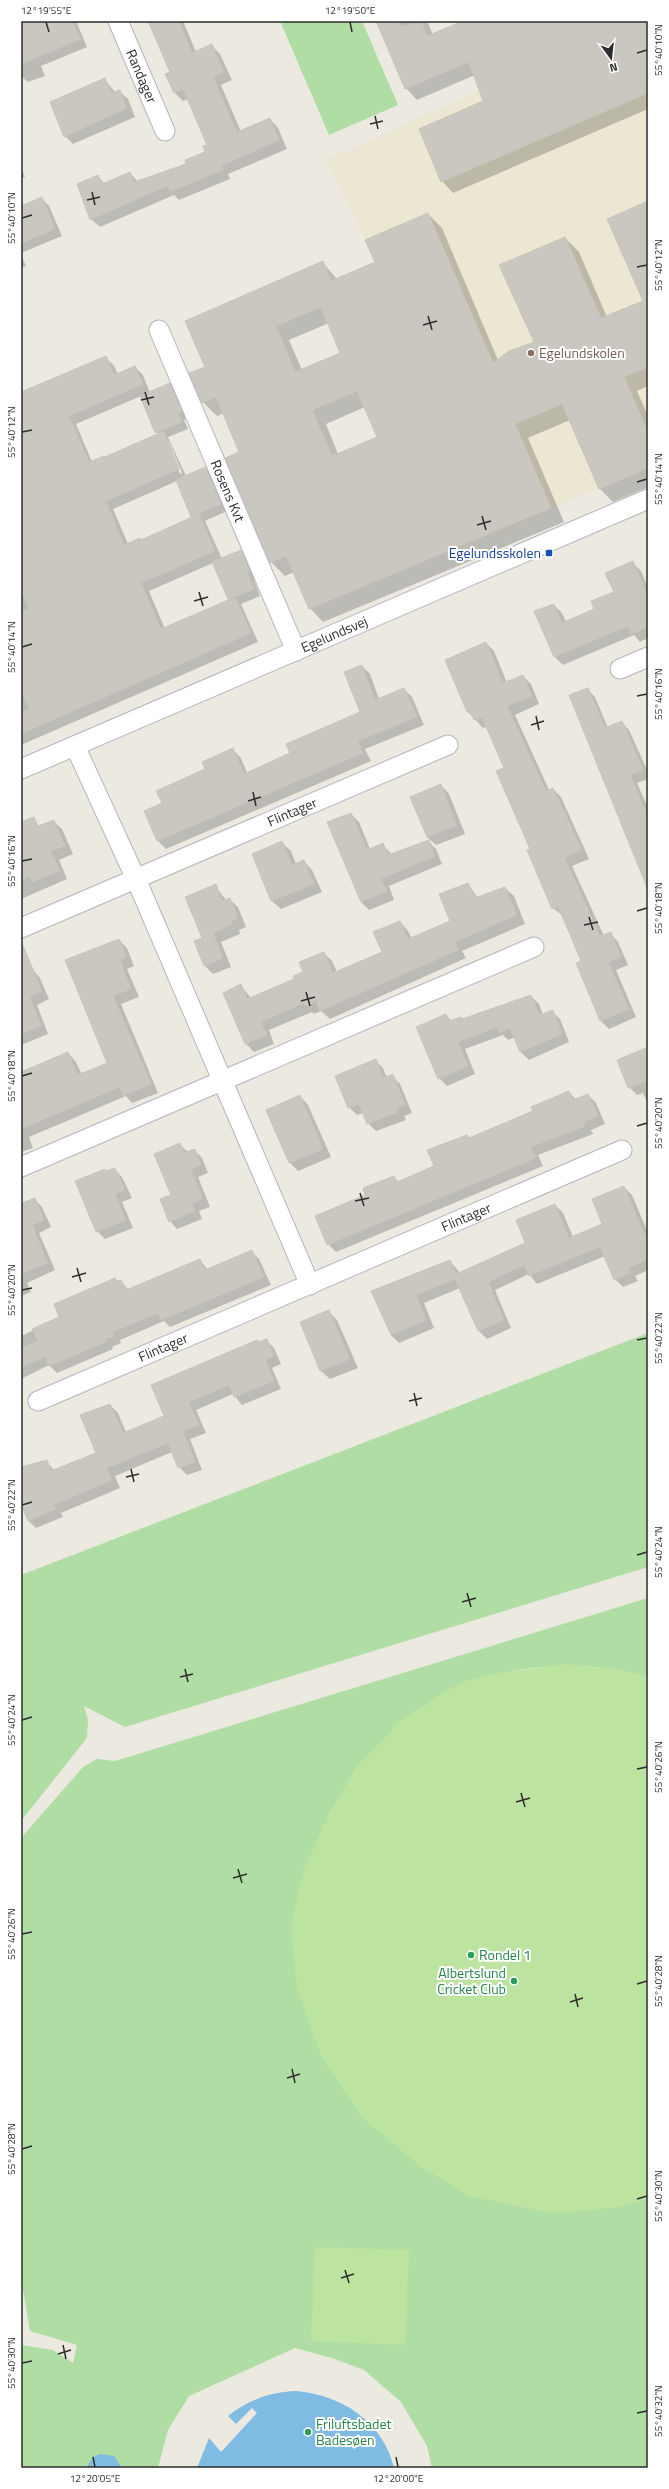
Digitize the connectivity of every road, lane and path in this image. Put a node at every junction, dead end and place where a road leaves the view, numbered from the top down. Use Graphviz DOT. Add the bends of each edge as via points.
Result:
graph roads {
  1 [pos="118,21"];
  2 [pos="165,131"];
  3 [pos="159,330"];
  4 [pos="648,499"];
  5 [pos="296,652"];
  6 [pos="648,657"];
  7 [pos="620,669"];
  8 [pos="448,745"];
  9 [pos="75,746"];
  10 [pos="21,769"];
  11 [pos="136,879"];
  12 [pos="21,928"];
  13 [pos="534,947"];
  14 [pos="223,1082"];
  15 [pos="622,1150"];
  16 [pos="21,1167"];
  17 [pos="310,1285"];
  18 [pos="38,1401"];
  1 -- 2 [label="street, Randager"];
  3 -- 5 [label="street, Rosens Kvt"];
  4 -- 5 [label="street, Egelundsvej"];
  5 -- 9 [label="street, Egelundsvej"];
  6 -- 7 [label="street"];
  8 -- 11 [label="street, Flintager"];
  9 -- 10 [label="street, Egelundsvej"];
  9 -- 11 [label="street"];
  11 -- 12 [label="street, Flintager"];
  11 -- 14 [label="street"];
  13 -- 14 [label="street"];
  14 -- 16 [label="street"];
  14 -- 17 [label="street"];
  15 -- 17 [label="street, Flintager"];
  17 -- 18 [label="street, Flintager"];
}
